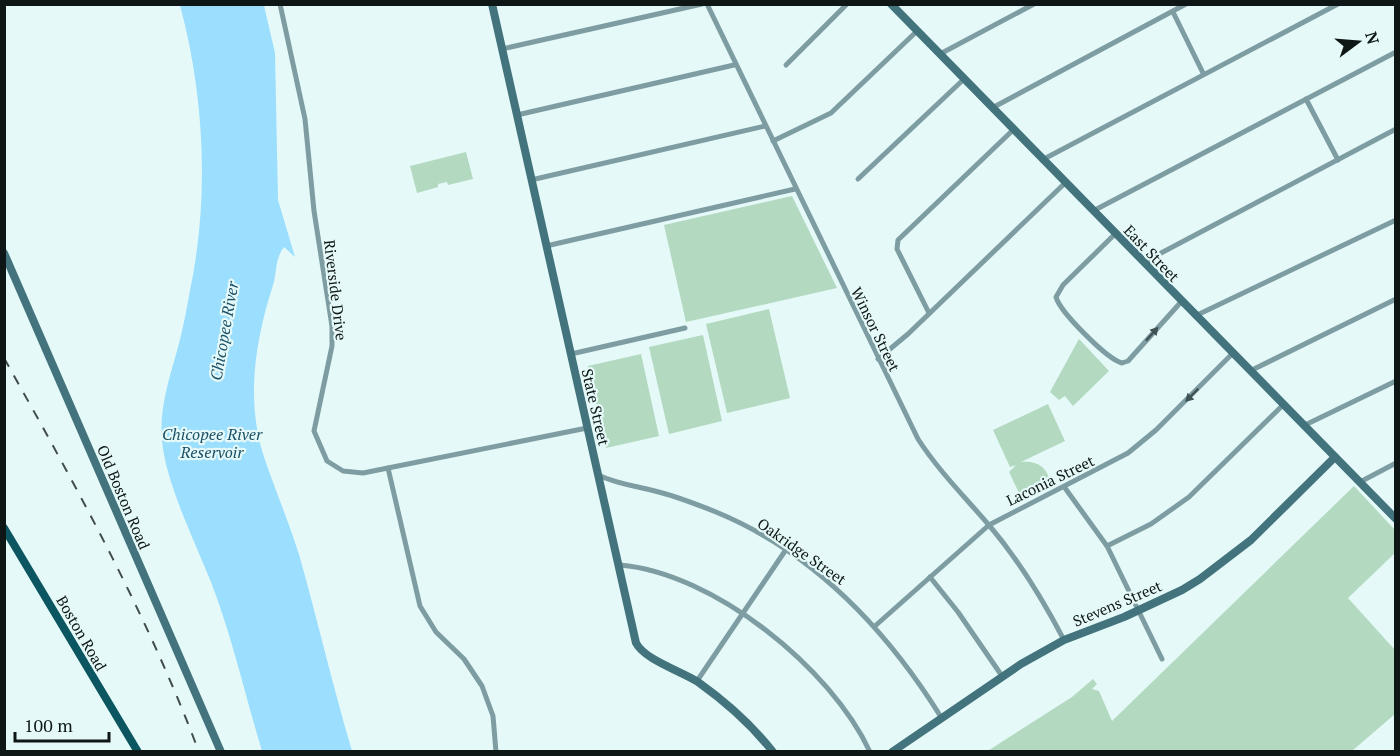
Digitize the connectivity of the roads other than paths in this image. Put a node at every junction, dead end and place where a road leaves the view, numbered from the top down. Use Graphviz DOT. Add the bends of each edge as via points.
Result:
graph roads {
  1 [pos="280,4"];
  2 [pos="492,4"];
  3 [pos="704,4"];
  4 [pos="847,4"];
  5 [pos="891,4"];
  6 [pos="1034,4"];
  7 [pos="1186,4"];
  8 [pos="1338,4"];
  9 [pos="1173,12"];
  10 [pos="916,32"];
  11 [pos="502,49"];
  12 [pos="1395,52"];
  13 [pos="940,54"];
  14 [pos="734,65"];
  15 [pos="786,65"];
  16 [pos="1203,73"];
  17 [pos="964,79"];
  18 [pos="1306,99"];
  19 [pos="992,108"];
  20 [pos="517,115"];
  21 [pos="765,126"];
  22 [pos="1395,129"];
  23 [pos="1013,130"];
  24 [pos="774,141"];
  25 [pos="1041,160"];
  26 [pos="1338,160"];
  27 [pos="858,179"];
  28 [pos="531,180"];
  29 [pos="1065,184"];
  30 [pos="795,189"];
  31 [pos="1093,211"];
  32 [pos="1395,219"];
  33 [pos="1115,234"];
  34 [pos="546,246"];
  35 [pos="4,253"];
  36 [pos="1144,262"];
  37 [pos="1395,299"];
  38 [pos="1181,302"];
  39 [pos="929,313"];
  40 [pos="1195,316"];
  41 [pos="685,328"];
  42 [pos="1233,353"];
  43 [pos="571,354"];
  44 [pos="878,359"];
  45 [pos="1250,371"];
  46 [pos="1395,381"];
  47 [pos="1283,405"];
  48 [pos="1303,426"];
  49 [pos="587,428"];
  50 [pos="1335,457"];
  51 [pos="1395,463"];
  52 [pos="387,468"];
  53 [pos="598,475"];
  54 [pos="1360,482"];
  55 [pos="1065,488"];
  56 [pos="1395,519"];
  57 [pos="988,525"];
  58 [pos="4,528"];
  59 [pos="1107,546"];
  60 [pos="785,551"];
  61 [pos="620,565"];
  62 [pos="930,577"];
  63 [pos="1139,610"];
  64 [pos="742,613"];
  65 [pos="875,626"];
  66 [pos="1064,640"];
  67 [pos="1162,659"];
  68 [pos="1002,676"];
  69 [pos="697,681"];
  70 [pos="941,717"];
  71 [pos="138,752"];
  72 [pos="221,752"];
  73 [pos="496,752"];
  74 [pos="773,752"];
  75 [pos="870,752"];
  76 [pos="892,752"];
  1 -- 52 [label="street, Riverside Drive" via="305,119 332,326 332,346 315,431 327,461 344,471 363,473"];
  2 -- 11 [label="street, State Street"];
  3 -- 11 [label="street"];
  3 -- 14 [label="street, Winsor Street"];
  4 -- 15 [label="street"];
  5 -- 10 [label="street, East Street"];
  6 -- 13 [label="street"];
  7 -- 9 [label="street"];
  8 -- 16 [label="street"];
  9 -- 16 [label="street"];
  9 -- 19 [label="street"];
  10 -- 13 [label="street, East Street"];
  10 -- 24 [label="street" via="831,112"];
  11 -- 20 [label="street, State Street"];
  12 -- 18 [label="street"];
  13 -- 17 [label="street, East Street"];
  14 -- 20 [label="street"];
  14 -- 21 [label="street, Winsor Street"];
  16 -- 25 [label="street"];
  17 -- 19 [label="street, East Street"];
  17 -- 27 [label="street"];
  18 -- 26 [label="street"];
  18 -- 31 [label="street"];
  19 -- 23 [label="street, East Street"];
  20 -- 28 [label="street, State Street"];
  21 -- 24 [label="street, Winsor Street"];
  21 -- 28 [label="street"];
  22 -- 26 [label="street"];
  23 -- 25 [label="street, East Street"];
  23 -- 39 [label="street" via="898,240 897,249"];
  24 -- 30 [label="street, Winsor Street"];
  25 -- 29 [label="street, East Street"];
  26 -- 36 [label="street"];
  28 -- 34 [label="street, State Street"];
  29 -- 31 [label="street, East Street"];
  29 -- 39 [label="street"];
  30 -- 34 [label="street"];
  30 -- 44 [label="street, Winsor Street"];
  31 -- 33 [label="street, East Street"];
  32 -- 40 [label="street"];
  33 -- 36 [label="street, East Street"];
  33 -- 38 [label="street, one-way" via="1063,285 1056,297 1108,356 1122,363 1128,361"];
  34 -- 43 [label="street, State Street"];
  35 -- 72 [label="street, Old Boston Road"];
  36 -- 38 [label="street, East Street"];
  37 -- 45 [label="street"];
  38 -- 40 [label="street, East Street"];
  39 -- 44 [label="street"];
  40 -- 42 [label="street, East Street"];
  41 -- 43 [label="street"];
  42 -- 45 [label="street, East Street"];
  42 -- 55 [label="street, Laconia Street, one-way" via="1128,453"];
  43 -- 49 [label="street, State Street"];
  44 -- 57 [label="street, Winsor Street" via="925,450"];
  45 -- 47 [label="street, East Street"];
  46 -- 48 [label="street"];
  47 -- 48 [label="street, East Street"];
  47 -- 59 [label="street" via="1190,497 1151,524"];
  48 -- 50 [label="street, East Street"];
  49 -- 52 [label="street, Riverside Drive"];
  49 -- 53 [label="street, State Street"];
  50 -- 54 [label="street, East Street"];
  50 -- 63 [label="street, Stevens Street" via="1232,556 1182,590"];
  51 -- 54 [label="street"];
  52 -- 73 [label="street" via="420,606 436,632 464,659 482,686 493,716"];
  53 -- 60 [label="street, Oakridge Street" via="716,512"];
  53 -- 61 [label="street, State Street"];
  54 -- 56 [label="street, East Street"];
  55 -- 57 [label="street, Laconia Street"];
  55 -- 59 [label="street"];
  57 -- 62 [label="street, Laconia Street"];
  57 -- 66 [label="street, Winsor Street" via="1039,593"];
  58 -- 71 [label="main road, Boston Road"];
  59 -- 63 [label="street"];
  60 -- 64 [label="street"];
  60 -- 65 [label="street, Oakridge Street" via="820,574"];
  61 -- 64 [label="street" via="685,583"];
  61 -- 69 [label="street, State Street" via="639,649"];
  62 -- 65 [label="street, Laconia Street"];
  62 -- 68 [label="street"];
  63 -- 66 [label="street, Stevens Street"];
  63 -- 67 [label="street"];
  64 -- 69 [label="street"];
  64 -- 75 [label="street" via="819,679 844,709"];
  65 -- 70 [label="street, Oakridge Street"];
  66 -- 68 [label="street, Stevens Street"];
  68 -- 70 [label="street, Stevens Street"];
  69 -- 74 [label="street, State Street" via="741,716"];
  70 -- 76 [label="street, Stevens Street"];
}
